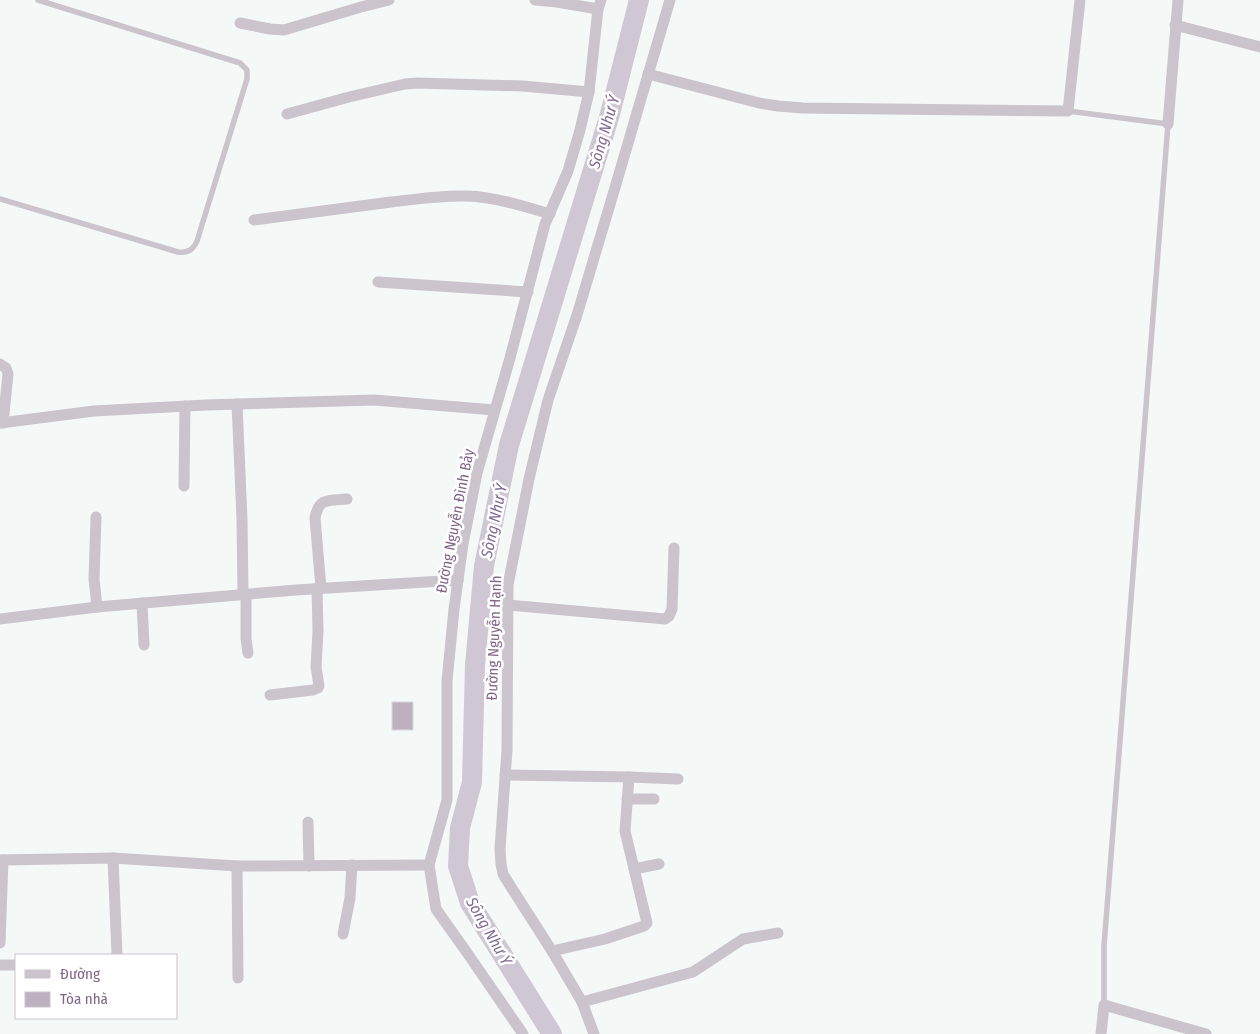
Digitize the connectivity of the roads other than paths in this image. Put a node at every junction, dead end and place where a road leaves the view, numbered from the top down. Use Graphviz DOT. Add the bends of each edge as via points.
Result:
graph roads {
  1 [pos="38,0"];
  2 [pos="389,0"];
  3 [pos="535,0"];
  4 [pos="670,0"];
  5 [pos="1080,0"];
  6 [pos="1178,0"];
  7 [pos="599,4"];
  8 [pos="240,23"];
  9 [pos="1175,25"];
  10 [pos="1260,47"];
  11 [pos="648,74"];
  12 [pos="589,92"];
  13 [pos="1068,111"];
  14 [pos="287,114"];
  15 [pos="1168,124"];
  16 [pos="0,199"];
  17 [pos="550,214"];
  18 [pos="254,220"];
  19 [pos="378,282"];
  20 [pos="528,292"];
  21 [pos="0,364"];
  22 [pos="237,404"];
  23 [pos="185,406"];
  24 [pos="494,410"];
  25 [pos="2,423"];
  26 [pos="184,486"];
  27 [pos="347,499"];
  28 [pos="96,516"];
  29 [pos="674,548"];
  30 [pos="458,580"];
  31 [pos="319,588"];
  32 [pos="244,594"];
  33 [pos="142,603"];
  34 [pos="507,605"];
  35 [pos="97,607"];
  36 [pos="0,620"];
  37 [pos="144,645"];
  38 [pos="248,653"];
  39 [pos="270,695"];
  40 [pos="505,775"];
  41 [pos="629,777"];
  42 [pos="678,779"];
  43 [pos="627,799"];
  44 [pos="654,799"];
  45 [pos="308,822"];
  46 [pos="112,858"];
  47 [pos="2,860"];
  48 [pos="658,864"];
  49 [pos="352,865"];
  50 [pos="429,865"];
  51 [pos="237,866"];
  52 [pos="309,866"];
  53 [pos="634,869"];
  54 [pos="778,933"];
  55 [pos="343,934"];
  56 [pos="0,943"];
  57 [pos="552,951"];
  58 [pos="117,954"];
  59 [pos="0,965"];
  60 [pos="15,965"];
  61 [pos="238,978"];
  62 [pos="582,1002"];
  63 [pos="1104,1006"];
  64 [pos="522,1034"];
  65 [pos="594,1034"];
  66 [pos="1101,1034"];
  67 [pos="1206,1034"];
  1 -- 16 [label="lane" via="240,63 245,66 246,79 196,241 190,251 178,252"];
  2 -- 8 [label="street" via="284,30"];
  3 -- 7 [label="street"];
  4 -- 11 [label="street, Đường Nguyễn Hạnh"];
  5 -- 13 [label="street"];
  6 -- 9 [label="street"];
  7 -- 12 [label="street, Đường Nguyễn Đình Bảy"];
  9 -- 10 [label="street"];
  9 -- 15 [label="street"];
  11 -- 13 [label="street" via="778,106"];
  11 -- 34 [label="street, Đường Nguyễn Hạnh" via="577,315 548,400 529,479"];
  12 -- 14 [label="street" via="523,86 417,83"];
  12 -- 17 [label="street, Đường Nguyễn Đình Bảy" via="568,170"];
  13 -- 15 [label="lane"];
  15 -- 63 [label="lane" via="1104,946"];
  17 -- 18 [label="street" via="485,198 453,196"];
  17 -- 20 [label="street, Đường Nguyễn Đình Bảy"];
  19 -- 20 [label="street"];
  20 -- 24 [label="street, Đường Nguyễn Đình Bảy"];
  21 -- 25 [label="street" via="8,374"];
  22 -- 23 [label="street"];
  22 -- 24 [label="street" via="374,400"];
  22 -- 32 [label="street"];
  23 -- 25 [label="street" via="94,411"];
  23 -- 26 [label="street"];
  24 -- 30 [label="street, Đường Nguyễn Đình Bảy" via="477,473"];
  27 -- 31 [label="street" via="326,501 317,508"];
  28 -- 35 [label="street" via="94,579"];
  29 -- 34 [label="street" via="672,609 665,619"];
  30 -- 31 [label="street"];
  30 -- 50 [label="street, Đường Nguyễn Đình Bảy" via="446,681 447,800"];
  31 -- 32 [label="street"];
  31 -- 39 [label="street" via="316,667 319,686 313,690"];
  32 -- 33 [label="street"];
  32 -- 38 [label="street"];
  33 -- 35 [label="street"];
  33 -- 37 [label="street"];
  34 -- 40 [label="street, Đường Nguyễn Hạnh"];
  35 -- 36 [label="street"];
  40 -- 41 [label="street"];
  40 -- 57 [label="street, Đường Nguyễn Hạnh" via="501,864 510,887"];
  41 -- 42 [label="street"];
  41 -- 43 [label="street"];
  43 -- 44 [label="street"];
  43 -- 53 [label="street" via="625,831"];
  45 -- 52 [label="street"];
  46 -- 47 [label="street"];
  46 -- 51 [label="street"];
  46 -- 58 [label="street"];
  47 -- 56 [label="street"];
  48 -- 53 [label="street"];
  49 -- 50 [label="street"];
  49 -- 52 [label="street"];
  49 -- 55 [label="street"];
  50 -- 64 [label="street, Đường Nguyễn Đình Bảy" via="436,910"];
  51 -- 52 [label="street"];
  51 -- 61 [label="street"];
  53 -- 57 [label="street" via="647,923 605,939"];
  54 -- 62 [label="street" via="743,938 693,972"];
  57 -- 62 [label="street, Đường Nguyễn Hạnh"];
  59 -- 60 [label="street"];
  62 -- 65 [label="street, Đường Nguyễn Hạnh"];
  63 -- 66 [label="street"];
  63 -- 67 [label="street"];
}
